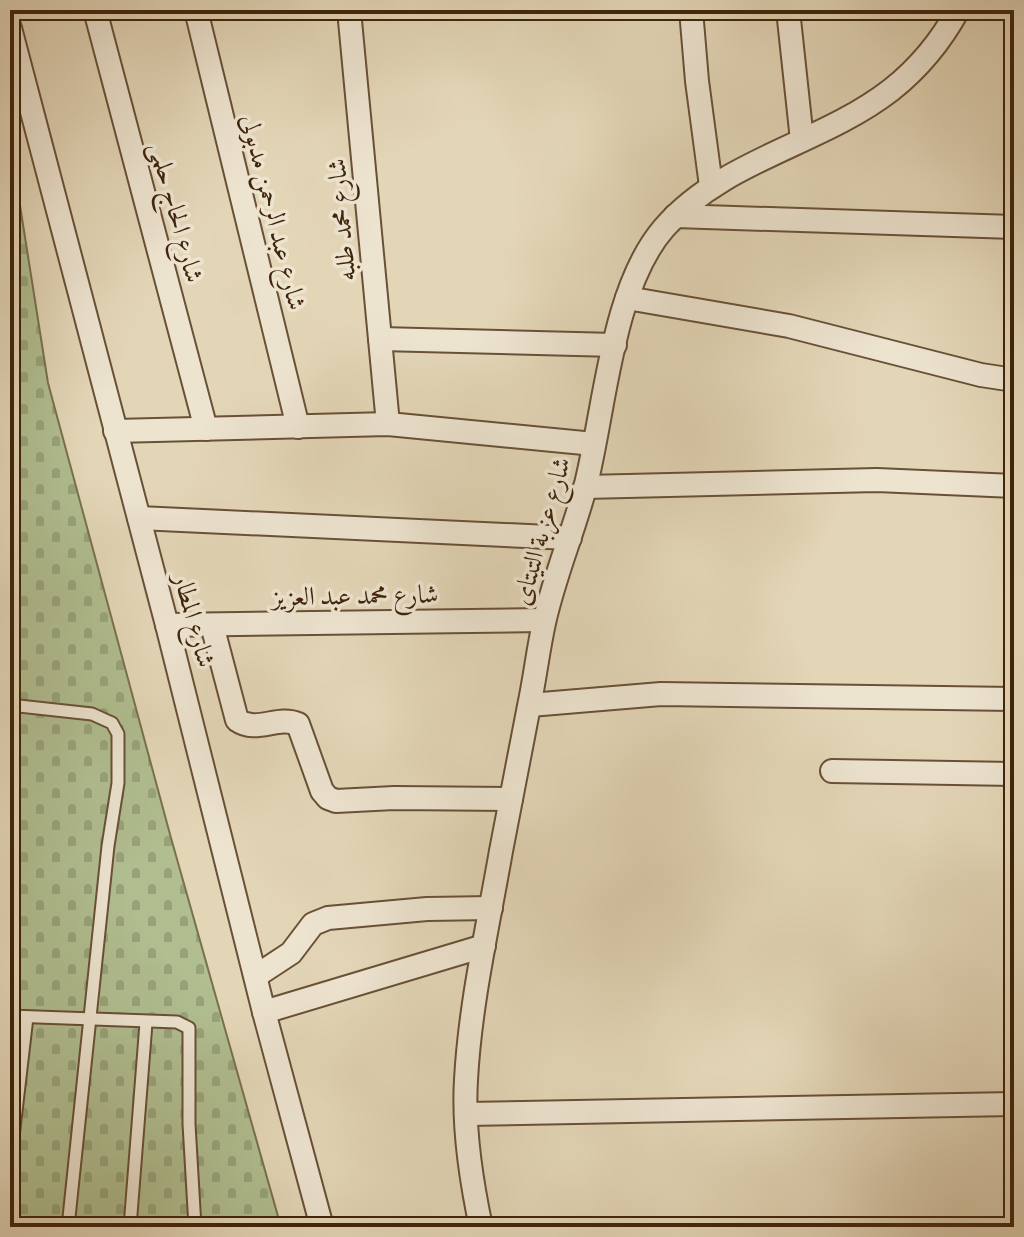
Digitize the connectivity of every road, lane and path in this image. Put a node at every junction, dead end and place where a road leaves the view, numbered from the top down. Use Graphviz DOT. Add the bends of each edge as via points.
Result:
graph roads {
  1 [pos="95,10"];
  2 [pos="196,10"];
  3 [pos="349,10"];
  4 [pos="691,10"];
  5 [pos="788,10"];
  6 [pos="958,10"];
  7 [pos="10,28"];
  8 [pos="802,140"];
  9 [pos="711,186"];
  10 [pos="675,216"];
  11 [pos="1014,227"];
  12 [pos="627,298"];
  13 [pos="380,339"];
  14 [pos="615,345"];
  15 [pos="1014,380"];
  16 [pos="388,424"];
  17 [pos="298,427"];
  18 [pos="206,429"];
  19 [pos="115,431"];
  20 [pos="594,444"];
  21 [pos="1014,486"];
  22 [pos="585,487"];
  23 [pos="139,518"];
  24 [pos="570,538"];
  25 [pos="544,620"];
  26 [pos="167,625"];
  27 [pos="212,625"];
  28 [pos="1014,699"];
  29 [pos="10,705"];
  30 [pos="530,705"];
  31 [pos="832,771"];
  32 [pos="1014,774"];
  33 [pos="511,799"];
  34 [pos="491,908"];
  35 [pos="484,946"];
  36 [pos="256,976"];
  37 [pos="264,1012"];
  38 [pos="10,1016"];
  39 [pos="27,1017"];
  40 [pos="90,1020"];
  41 [pos="146,1023"];
  42 [pos="1014,1104"];
  43 [pos="467,1114"];
  44 [pos="10,1163"];
  45 [pos="68,1227"];
  46 [pos="130,1227"];
  47 [pos="195,1227"];
  48 [pos="322,1227"];
  49 [pos="481,1227"];
  1 -- 18 [label="street, شارع الحاج حلمى"];
  2 -- 17 [label="street, شارع عبد الرحمن مدبولى"];
  3 -- 13 [label="street, شارع محمد طلبه"];
  4 -- 9 [label="street"];
  5 -- 8 [label="street"];
  6 -- 8 [label="street, شارع عزبة التيتاى" via="916,69 861,109"];
  7 -- 19 [label="street, شارع المطار"];
  8 -- 9 [label="street, شارع عزبة التيتاى"];
  9 -- 10 [label="street, شارع عزبة التيتاى"];
  10 -- 11 [label="street"];
  10 -- 12 [label="street, شارع عزبة التيتاى" via="641,261"];
  12 -- 14 [label="street, شارع عزبة التيتاى"];
  12 -- 15 [label="street" via="789,326"];
  13 -- 14 [label="street"];
  13 -- 16 [label="street, شارع محمد طلبه"];
  14 -- 20 [label="street, شارع عزبة التيتاى"];
  16 -- 17 [label="street"];
  16 -- 20 [label="street"];
  17 -- 18 [label="street"];
  18 -- 19 [label="street"];
  19 -- 23 [label="street, شارع المطار"];
  20 -- 22 [label="street, شارع عزبة التيتاى"];
  21 -- 22 [label="street" via="877,480"];
  22 -- 24 [label="street, شارع عزبة التيتاى"];
  23 -- 24 [label="street"];
  23 -- 26 [label="street, شارع المطار"];
  24 -- 25 [label="street, شارع عزبة التيتاى"];
  25 -- 27 [label="street, شارع محمد عبد العزيز"];
  25 -- 30 [label="street, شارع عزبة التيتاى"];
  26 -- 27 [label="street, شارع محمد عبد العزيز"];
  26 -- 36 [label="street, شارع المطار"];
  27 -- 33 [label="street" via="237,720 249,727 280,721 298,724 328,798"];
  28 -- 30 [label="street" via="661,694"];
  29 -- 40 [label="lane" via="92,714 112,723 118,734 118,783"];
  30 -- 33 [label="street, شارع عزبة التيتاى"];
  31 -- 32 [label="street"];
  33 -- 34 [label="street, شارع عزبة التيتاى"];
  34 -- 35 [label="street, شارع عزبة التيتاى"];
  34 -- 36 [label="street" via="328,918 313,924 291,953"];
  35 -- 37 [label="street"];
  35 -- 43 [label="street, شارع عزبة التيتاى" via="468,1047"];
  36 -- 37 [label="street, شارع المطار"];
  37 -- 48 [label="street, شارع المطار"];
  38 -- 39 [label="lane"];
  39 -- 40 [label="lane"];
  39 -- 44 [label="lane"];
  40 -- 41 [label="lane"];
  40 -- 45 [label="lane"];
  41 -- 46 [label="lane"];
  41 -- 47 [label="lane" via="177,1022 189,1028"];
  42 -- 43 [label="street"];
  43 -- 49 [label="street, شارع عزبة التيتاى"];
}
